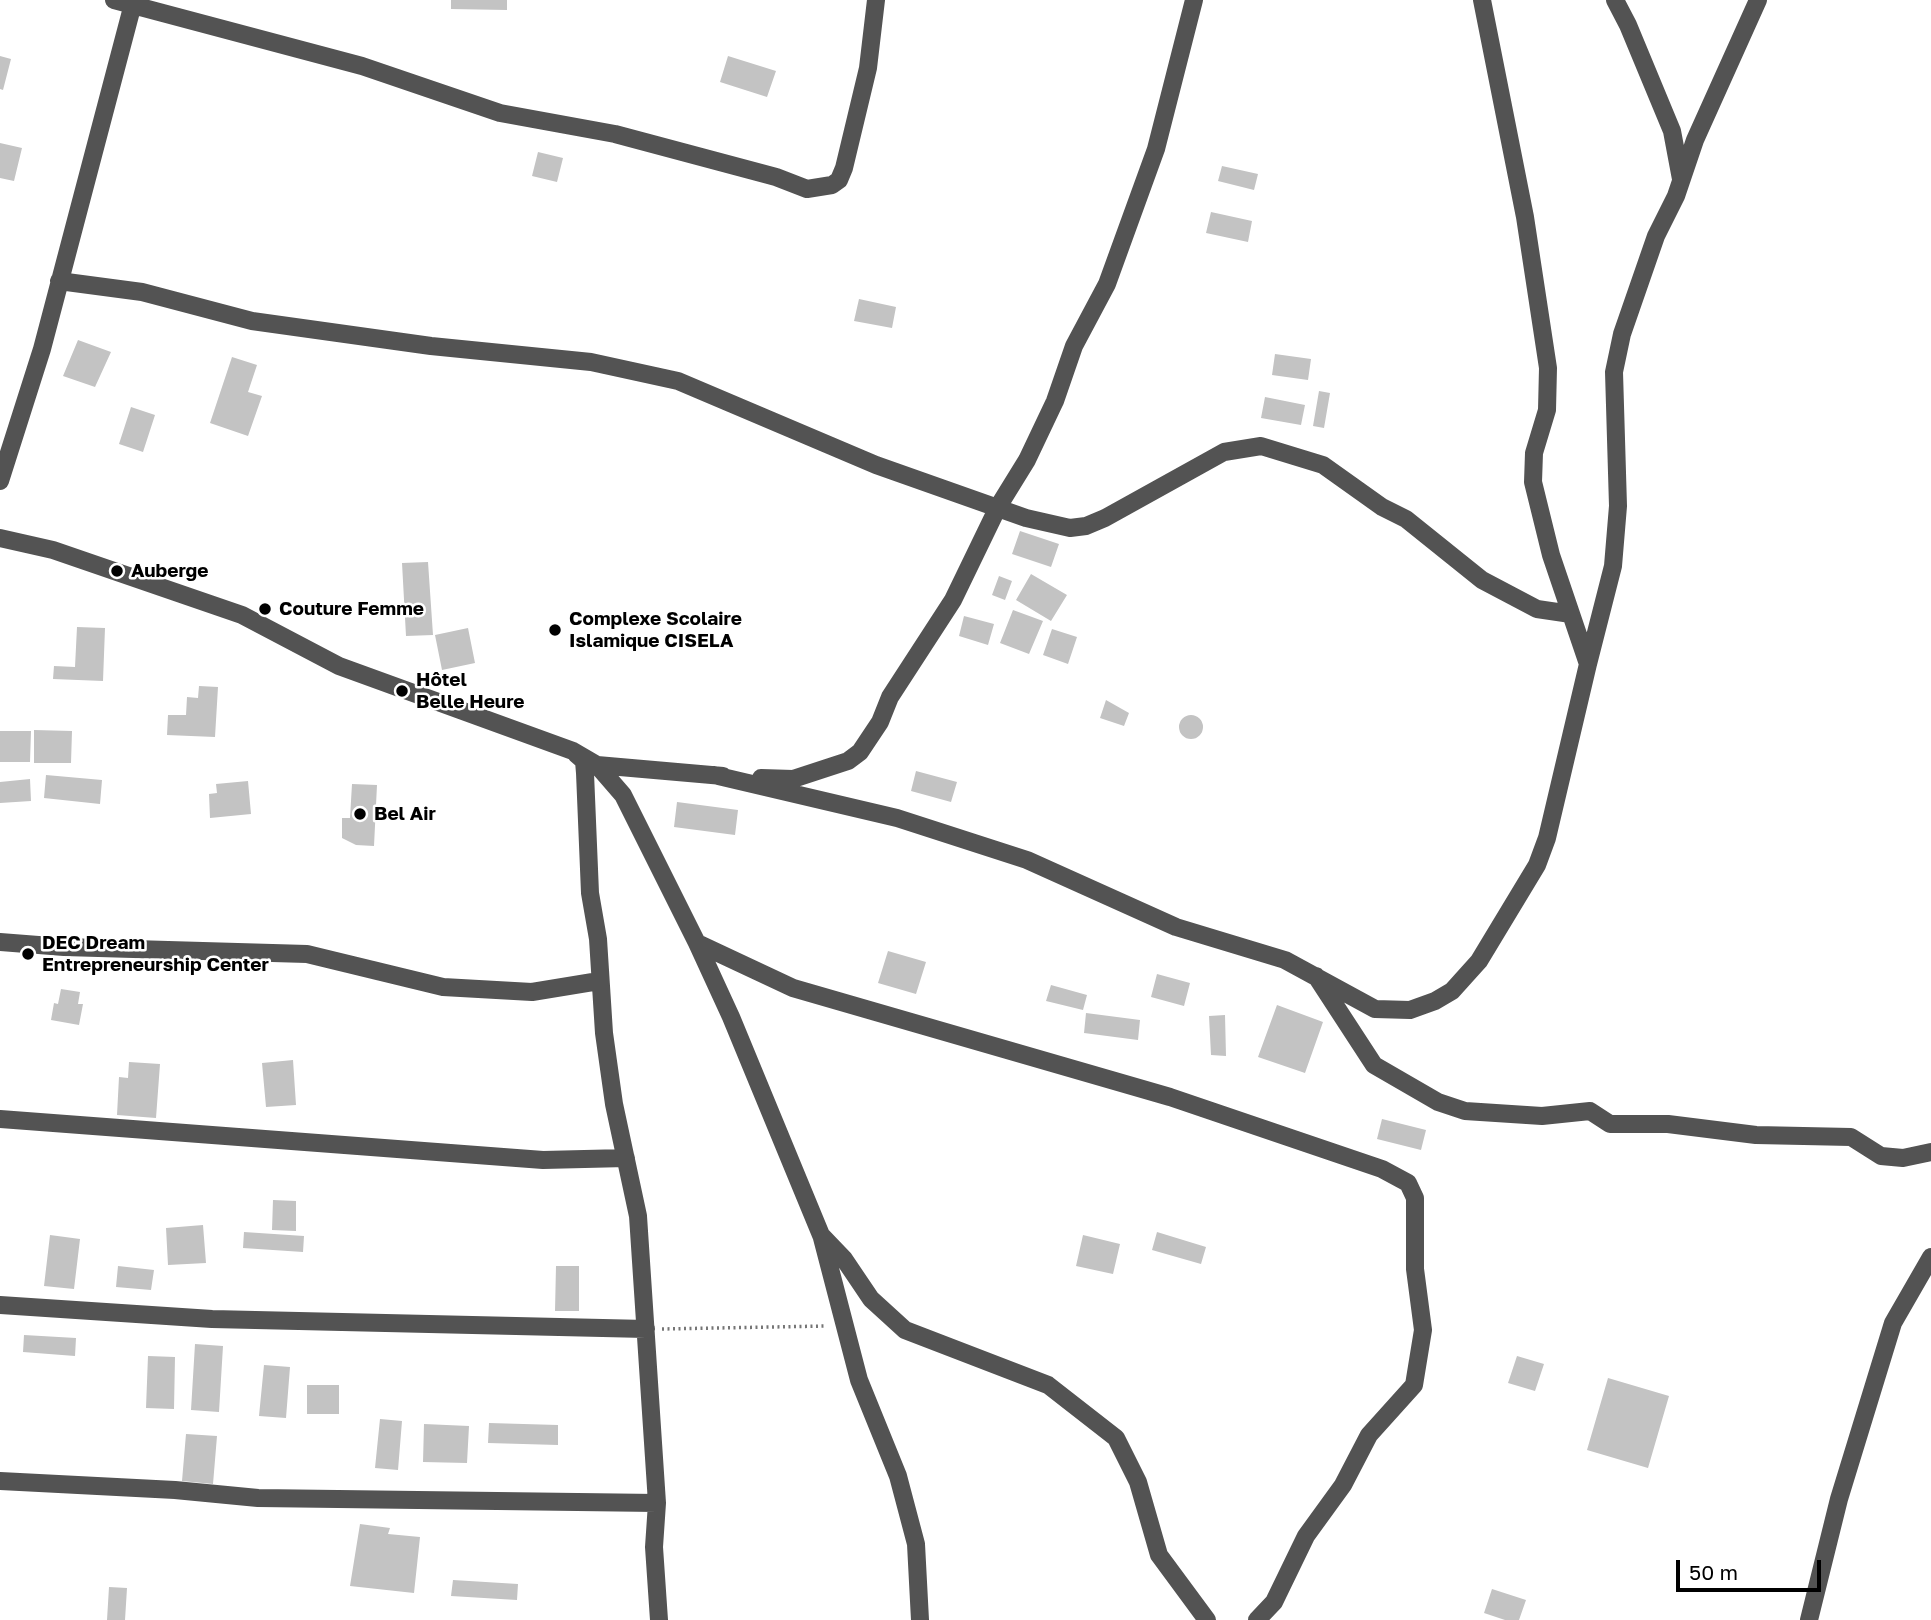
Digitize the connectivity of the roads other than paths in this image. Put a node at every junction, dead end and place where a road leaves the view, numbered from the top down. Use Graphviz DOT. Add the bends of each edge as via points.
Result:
graph roads {
  1 [pos="114,0"];
  2 [pos="876,0"];
  3 [pos="1194,0"];
  4 [pos="1482,0"];
  5 [pos="1615,0"];
  6 [pos="1758,0"];
  7 [pos="133,3"];
  8 [pos="1681,182"];
  9 [pos="59,281"];
  10 [pos="0,481"];
  11 [pos="998,508"];
  12 [pos="0,538"];
  13 [pos="1571,614"];
  14 [pos="1588,664"];
  15 [pos="573,751"];
  16 [pos="597,765"];
  17 [pos="714,775"];
  18 [pos="0,942"];
  19 [pos="697,943"];
  20 [pos="1316,976"];
  21 [pos="598,981"];
  22 [pos="0,1119"];
  23 [pos="1931,1152"];
  24 [pos="626,1158"];
  25 [pos="821,1235"];
  26 [pos="1931,1257"];
  27 [pos="0,1305"];
  28 [pos="646,1329"];
  29 [pos="0,1481"];
  30 [pos="657,1503"];
  31 [pos="659,1620"];
  32 [pos="920,1620"];
  33 [pos="1207,1620"];
  34 [pos="1257,1620"];
  35 [pos="1809,1620"];
  1 -- 7 [label="street"];
  2 -- 7 [label="street" via="868,68 844,168 839,180 816,189 615,134 500,113 362,66"];
  3 -- 11 [label="street" via="1156,149 1121,250 1074,346 1055,401"];
  4 -- 13 [label="street" via="1525,217 1548,368 1547,410 1534,453 1533,482"];
  5 -- 8 [label="street" via="1672,131"];
  6 -- 8 [label="street"];
  7 -- 9 [label="street"];
  8 -- 14 [label="street" via="1656,236 1622,334 1614,372 1618,506 1613,566"];
  9 -- 10 [label="street"];
  9 -- 11 [label="street" via="142,292 253,321 591,362 678,381 855,457"];
  11 -- 13 [label="street" via="1053,525 1086,526 1224,452 1261,446 1323,465 1382,508 1406,519 1482,580 1536,609"];
  11 -- 17 [label="street" via="953,600 860,752 848,761 793,779"];
  12 -- 15 [label="street" via="53,550 242,615 339,666"];
  13 -- 14 [label="street"];
  14 -- 20 [label="street" via="1538,864 1479,961 1452,991 1435,1002 1391,1012 1375,1009"];
  15 -- 16 [label="street"];
  15 -- 21 [label="street" via="584,761 586,773"];
  16 -- 17 [label="street"];
  16 -- 19 [label="street" via="623,795"];
  17 -- 20 [label="street" via="962,837 1027,860 1176,927 1251,947"];
  18 -- 21 [label="street" via="307,954 443,987 483,990 532,992"];
  19 -- 25 [label="street"];
  19 -- 34 [label="street" via="793,988 1170,1097 1382,1169 1408,1183 1415,1198 1415,1269 1423,1330 1414,1385 1369,1435 1343,1485 1306,1536 1274,1602"];
  20 -- 23 [label="street" via="1374,1065 1438,1102 1465,1111 1542,1116 1590,1111 1610,1124 1852,1137 1881,1156 1903,1158"];
  21 -- 24 [label="street"];
  22 -- 24 [label="street" via="543,1160"];
  24 -- 28 [label="street" via="638,1216"];
  25 -- 32 [label="street" via="859,1380 898,1476 910,1520 916,1544"];
  25 -- 33 [label="street" via="872,1299 905,1330 1048,1385 1116,1438 1138,1482 1159,1555"];
  26 -- 35 [label="street" via="1893,1323 1846,1474"];
  27 -- 28 [label="street" via="237,1320"];
  28 -- 30 [label="street"];
  29 -- 30 [label="street" via="258,1498"];
  30 -- 31 [label="street" via="654,1547"];
}
